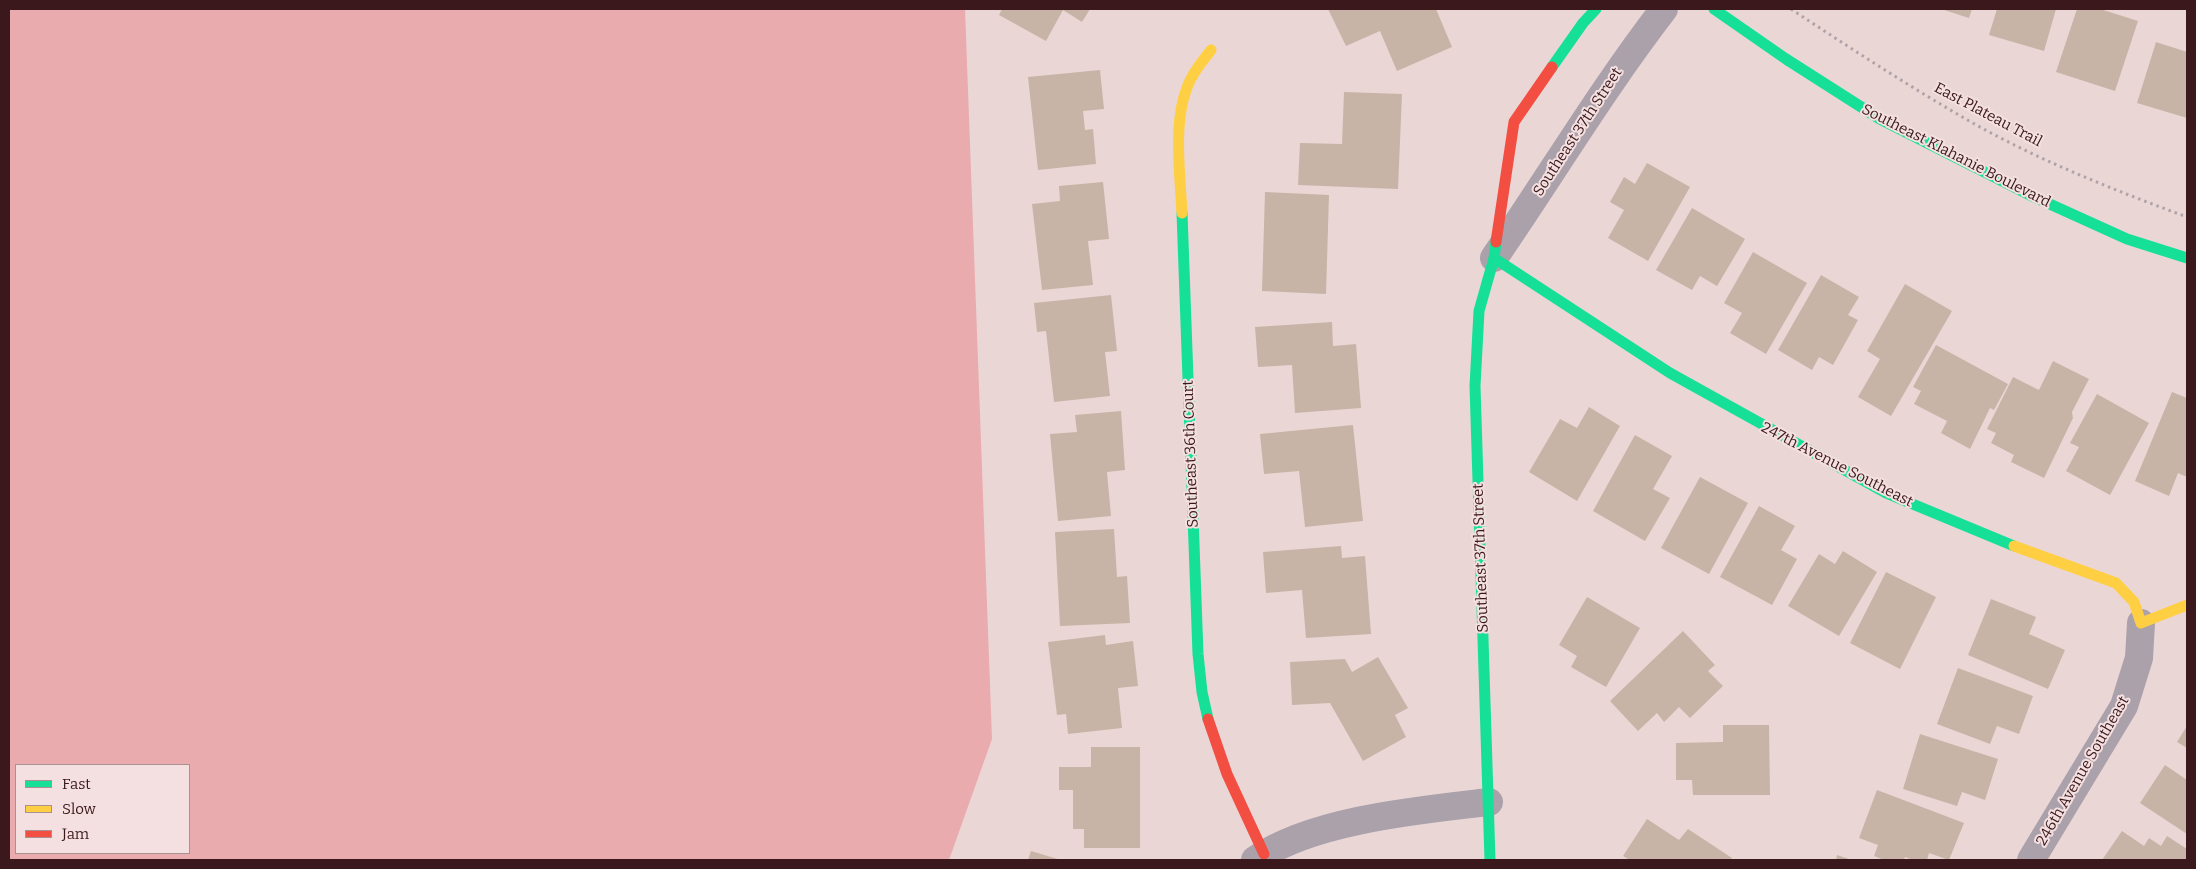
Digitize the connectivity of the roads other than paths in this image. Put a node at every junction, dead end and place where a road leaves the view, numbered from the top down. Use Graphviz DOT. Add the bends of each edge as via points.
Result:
graph roads {
  1 [pos="1596,9"];
  2 [pos="1664,9"];
  3 [pos="1714,9"];
  4 [pos="1211,50"];
  5 [pos="1494,258"];
  6 [pos="2187,258"];
  7 [pos="2187,605"];
  8 [pos="2141,623"];
  9 [pos="1489,802"];
  10 [pos="1259,857"];
  11 [pos="1490,860"];
  12 [pos="2032,860"];
  1 -- 5 [label="street, Southeast 37th Street" via="1514,122"];
  2 -- 5 [label="street, Southeast 37th Street" via="1628,56"];
  3 -- 6 [label="street, Southeast Klahanie Boulevard" via="1880,119 2032,196 2127,239"];
  4 -- 10 [label="street, Southeast 36th Court" via="1192,76 1183,100 1179,132 1198,654 1210,726"];
  5 -- 8 [label="street, 247th Avenue Southeast" via="1670,373 1886,494 2116,583 2134,602"];
  5 -- 9 [label="street, Southeast 37th Street" via="1479,311 1475,386"];
  7 -- 8 [label="street"];
  8 -- 12 [label="street, 246th Avenue Southeast" via="2139,658 2124,706"];
  9 -- 10 [label="street" via="1404,812 1324,830"];
  9 -- 11 [label="street, Southeast 37th Street"];
}
